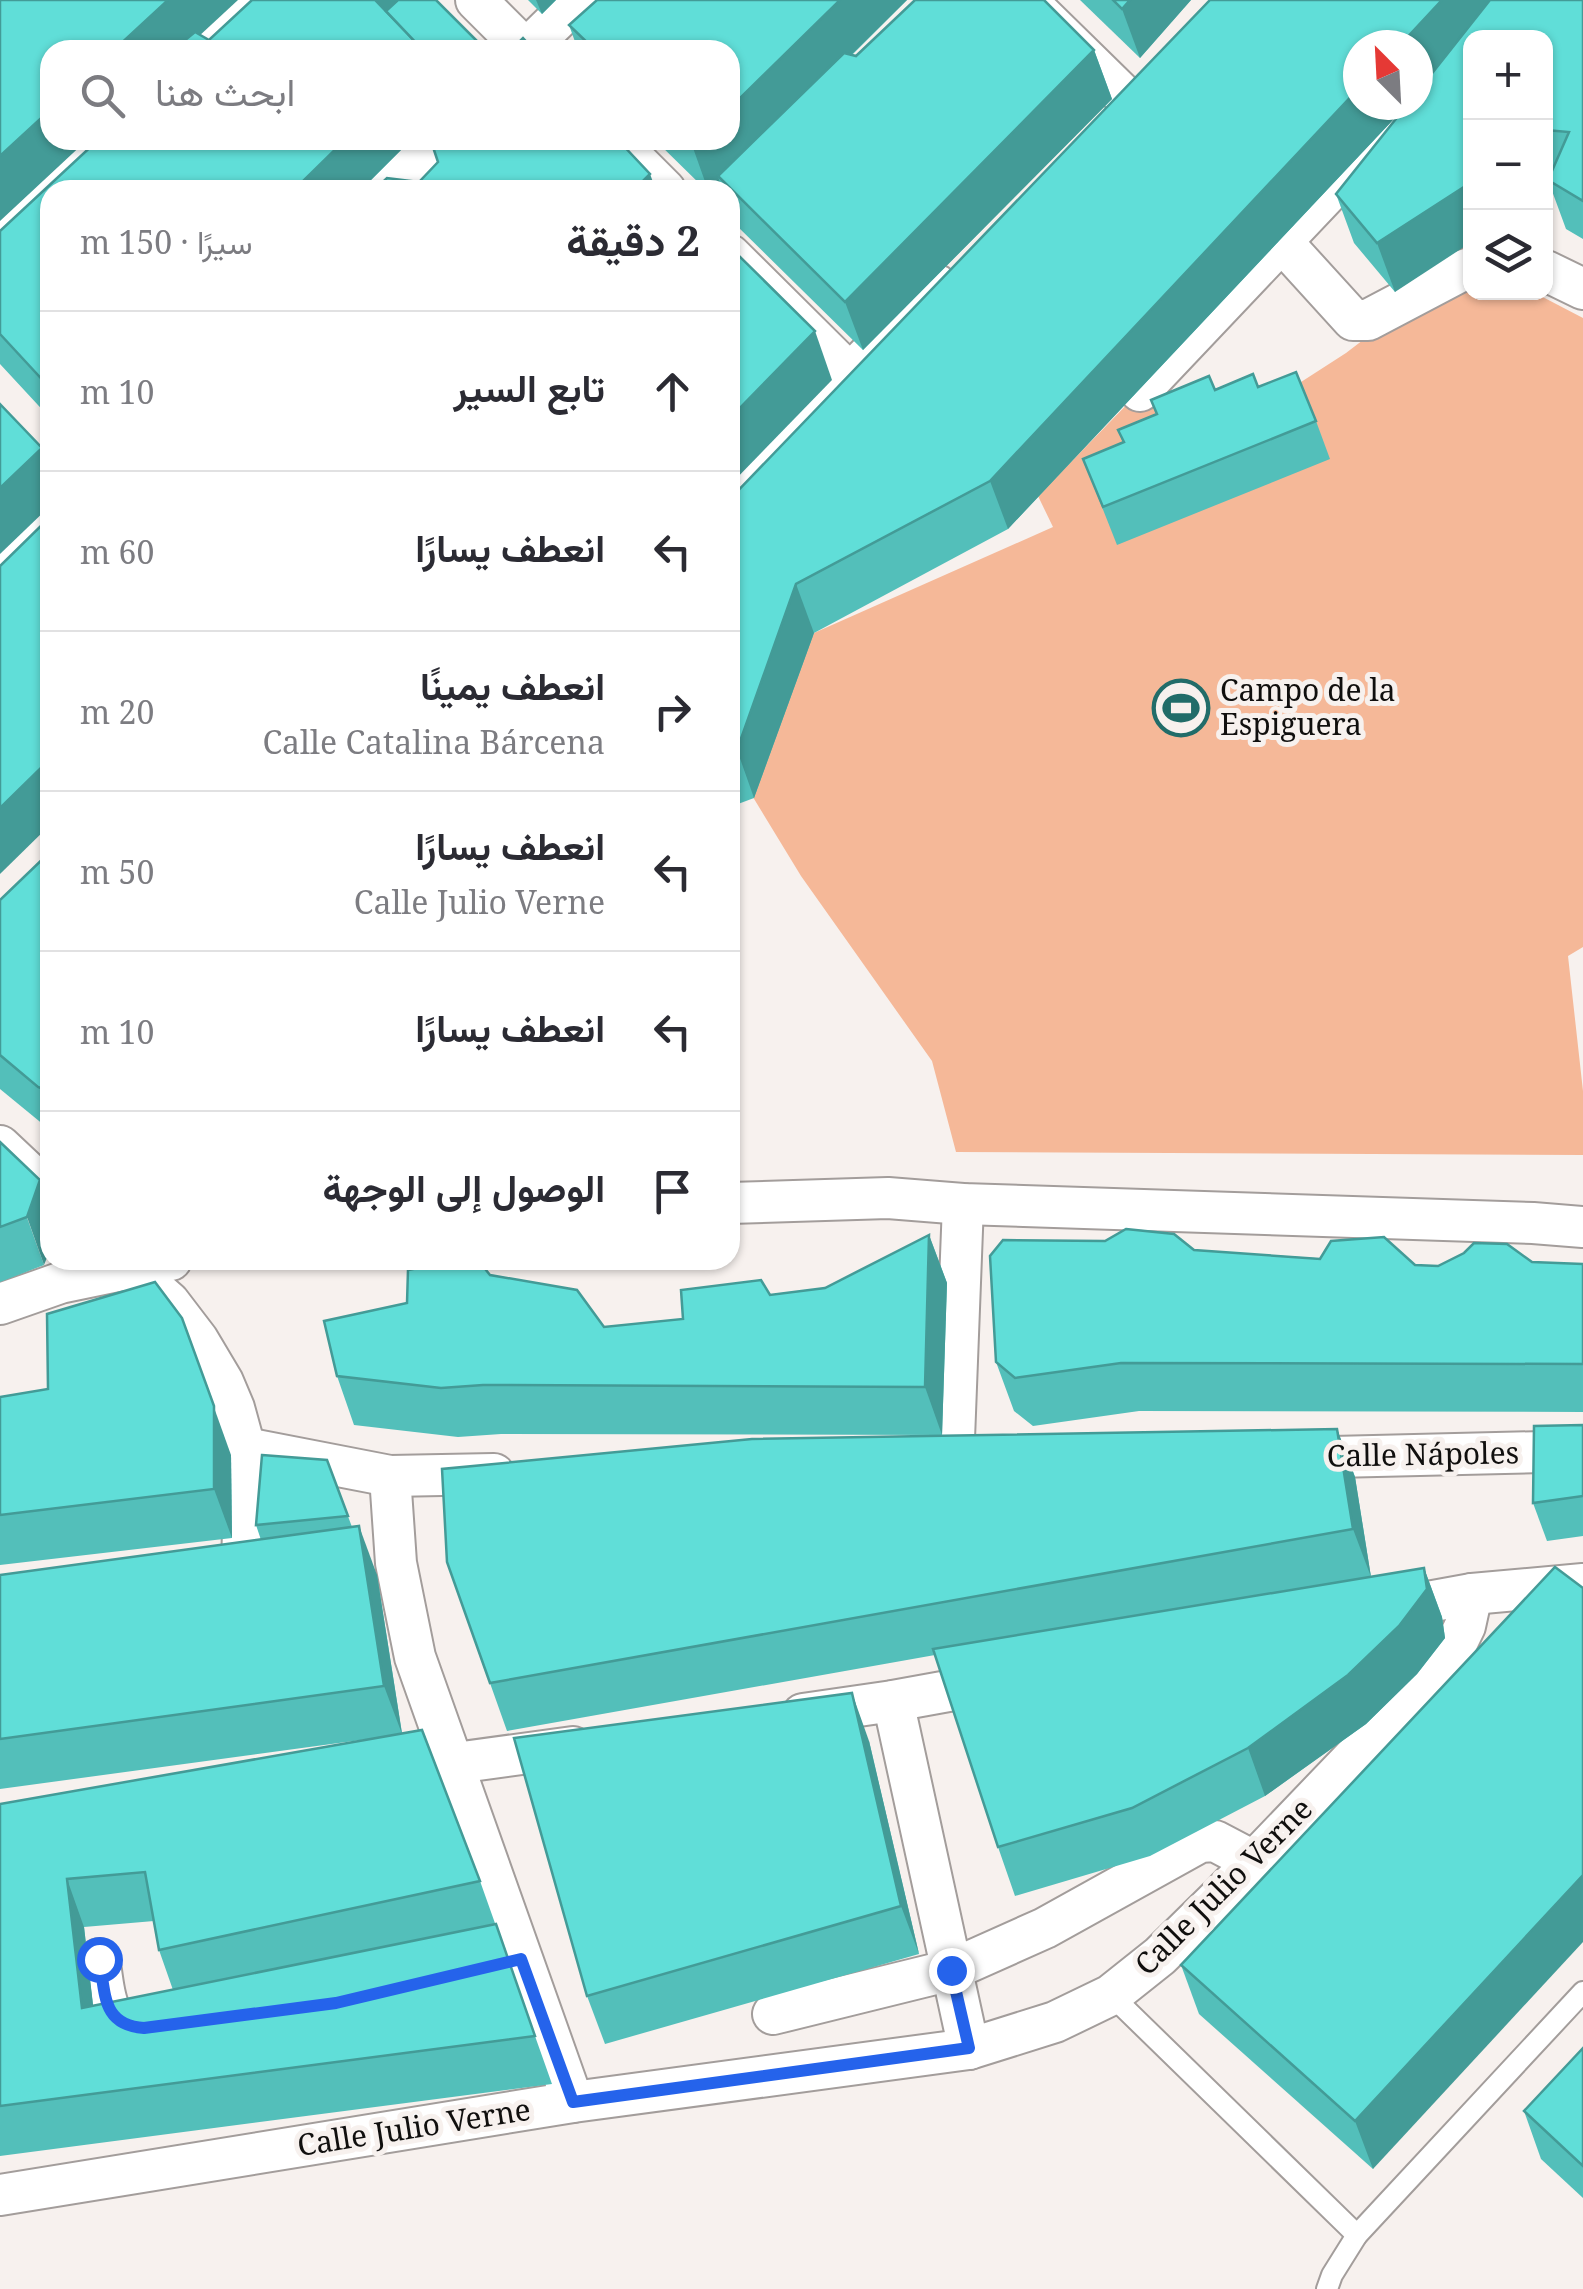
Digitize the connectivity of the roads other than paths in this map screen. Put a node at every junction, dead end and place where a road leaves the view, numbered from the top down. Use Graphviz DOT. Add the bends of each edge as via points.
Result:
graph roads {
  1 [pos="245,0"];
  2 [pos="476,0"];
  3 [pos="577,0"];
  4 [pos="1026,0"];
  5 [pos="202,40"];
  6 [pos="516,40"];
  7 [pos="536,40"];
  8 [pos="1122,95"];
  9 [pos="1397,120"];
  10 [pos="82,150"];
  11 [pos="424,150"];
  12 [pos="626,150"];
  13 [pos="50,180"];
  14 [pos="392,180"];
  15 [pos="655,180"];
  16 [pos="40,189"];
  17 [pos="0,226"];
  18 [pos="1282,242"];
  19 [pos="958,262"];
  20 [pos="740,264"];
  21 [pos="1463,270"];
  22 [pos="1553,274"];
  23 [pos="1583,288"];
  24 [pos="850,374"];
  25 [pos="1140,392"];
  26 [pos="740,493"];
  27 [pos="40,525"];
  28 [pos="0,564"];
  29 [pos="0,1146"];
  30 [pos="40,1184"];
  31 [pos="740,1203"];
  32 [pos="963,1204"];
  33 [pos="1583,1227"];
  34 [pos="108,1270"];
  35 [pos="132,1270"];
  36 [pos="0,1304"];
  37 [pos="245,1448"];
  38 [pos="1583,1451"];
  39 [pos="1248,1458"];
  40 [pos="954,1465"];
  41 [pos="522,1474"];
  42 [pos="390,1476"];
  43 [pos="242,1570"];
  44 [pos="1583,1584"];
  45 [pos="1472,1594"];
  46 [pos="1356,1615"];
  47 [pos="1028,1676"];
  48 [pos="893,1701"];
  49 [pos="775,1718"];
  50 [pos="601,1743"];
  51 [pos="451,1763"];
  52 [pos="353,1778"];
  53 [pos="1253,1861"];
  54 [pos="99,1959"];
  55 [pos="951,1970"];
  56 [pos="1583,1992"];
  57 [pos="1111,1995"];
  58 [pos="773,2014"];
  59 [pos="183,2023"];
  60 [pos="969,2048"];
  61 [pos="573,2102"];
  62 [pos="0,2196"];
  63 [pos="1357,2234"];
  64 [pos="1327,2289"];
  1 -- 5 [label="street"];
  2 -- 6 [label="street"];
  3 -- 7 [label="street"];
  4 -- 8 [label="street"];
  9 -- 18 [label="street"];
  10 -- 13 [label="street"];
  11 -- 14 [label="street"];
  12 -- 15 [label="street"];
  16 -- 17 [label="street"];
  18 -- 21 [label="street" via="1360,322"];
  18 -- 25 [label="street"];
  19 -- 24 [label="street"];
  20 -- 24 [label="street"];
  22 -- 23 [label="street"];
  24 -- 26 [label="street"];
  27 -- 28 [label="street"];
  29 -- 30 [label="street"];
  31 -- 32 [label="street" via="888,1198"];
  32 -- 33 [label="street"];
  32 -- 40 [label="street"];
  34 -- 36 [label="street"];
  35 -- 37 [label="street" via="169,1302 198,1340 223,1382"];
  37 -- 42 [label="street"];
  37 -- 43 [label="street"];
  38 -- 39 [label="street, Calle Nápoles"];
  41 -- 42 [label="street"];
  42 -- 51 [label="street" via="377,1564"];
  44 -- 45 [label="street"];
  45 -- 46 [label="street"];
  45 -- 53 [label="street, Calle Julio Verne" via="1450,1657"];
  47 -- 48 [label="street"];
  48 -- 49 [label="street"];
  48 -- 55 [label="street"];
  50 -- 51 [label="street"];
  51 -- 52 [label="street"];
  51 -- 61 [label="street" via="503,1964"];
  53 -- 55 [label="street" via="1215,1841 1200,1842 1045,1928"];
  53 -- 57 [label="street, Calle Julio Verne" via="1160,1956"];
  54 -- 59 [label="street" via="109,2012 122,2024"];
  55 -- 58 [label="street"];
  55 -- 60 [label="street"];
  56 -- 63 [label="lane"];
  57 -- 60 [label="street, Calle Julio Verne" via="1054,2022"];
  57 -- 63 [label="lane"];
  60 -- 61 [label="street, Calle Julio Verne"];
  61 -- 62 [label="street, Calle Julio Verne"];
  63 -- 64 [label="lane"];
}
